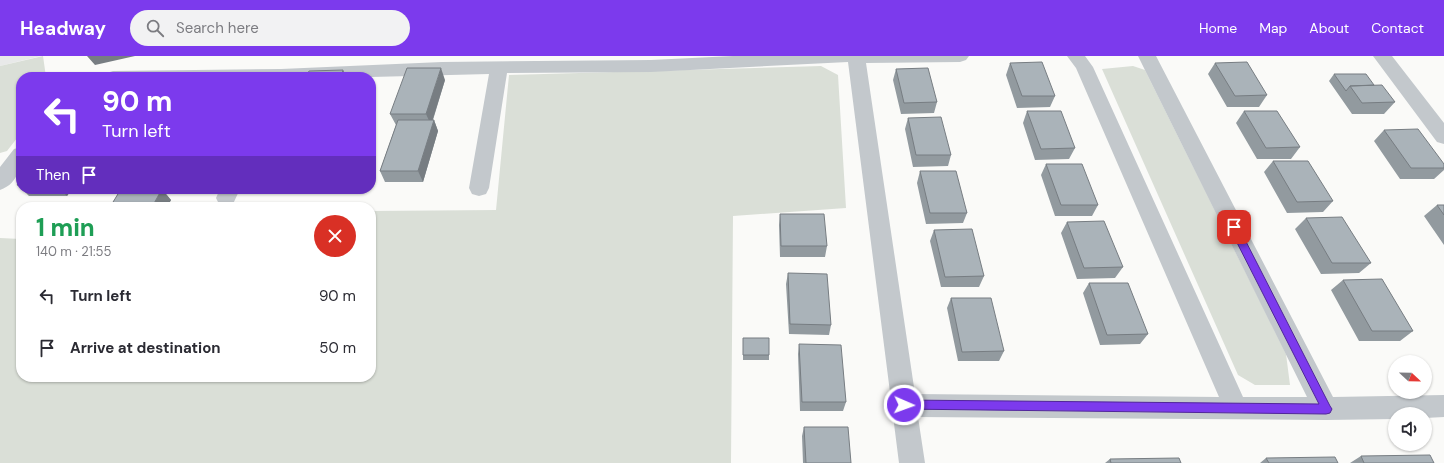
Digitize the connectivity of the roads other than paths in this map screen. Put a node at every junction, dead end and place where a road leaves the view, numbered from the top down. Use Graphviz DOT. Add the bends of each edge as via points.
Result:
graph roads {
  1 [pos="960,56"];
  2 [pos="1076,56"];
  3 [pos="1147,56"];
  4 [pos="1382,56"];
  5 [pos="856,57"];
  6 [pos="650,61"];
  7 [pos="443,62"];
  8 [pos="499,67"];
  9 [pos="327,72"];
  10 [pos="1444,137"];
  11 [pos="16,161"];
  12 [pos="0,182"];
  13 [pos="479,188"];
  14 [pos="904,405"];
  15 [pos="1444,406"];
  16 [pos="1236,408"];
  17 [pos="1326,409"];
  18 [pos="912,463"];
  1 -- 5 [label="street"];
  2 -- 16 [label="street" via="1084,67"];
  3 -- 17 [label="street"];
  4 -- 10 [label="street"];
  5 -- 6 [label="street"];
  5 -- 14 [label="street"];
  6 -- 8 [label="street"];
  7 -- 8 [label="street"];
  7 -- 9 [label="street"];
  8 -- 13 [label="street"];
  11 -- 12 [label="street"];
  14 -- 16 [label="street"];
  14 -- 18 [label="street"];
  15 -- 17 [label="street"];
  16 -- 17 [label="street"];
}
